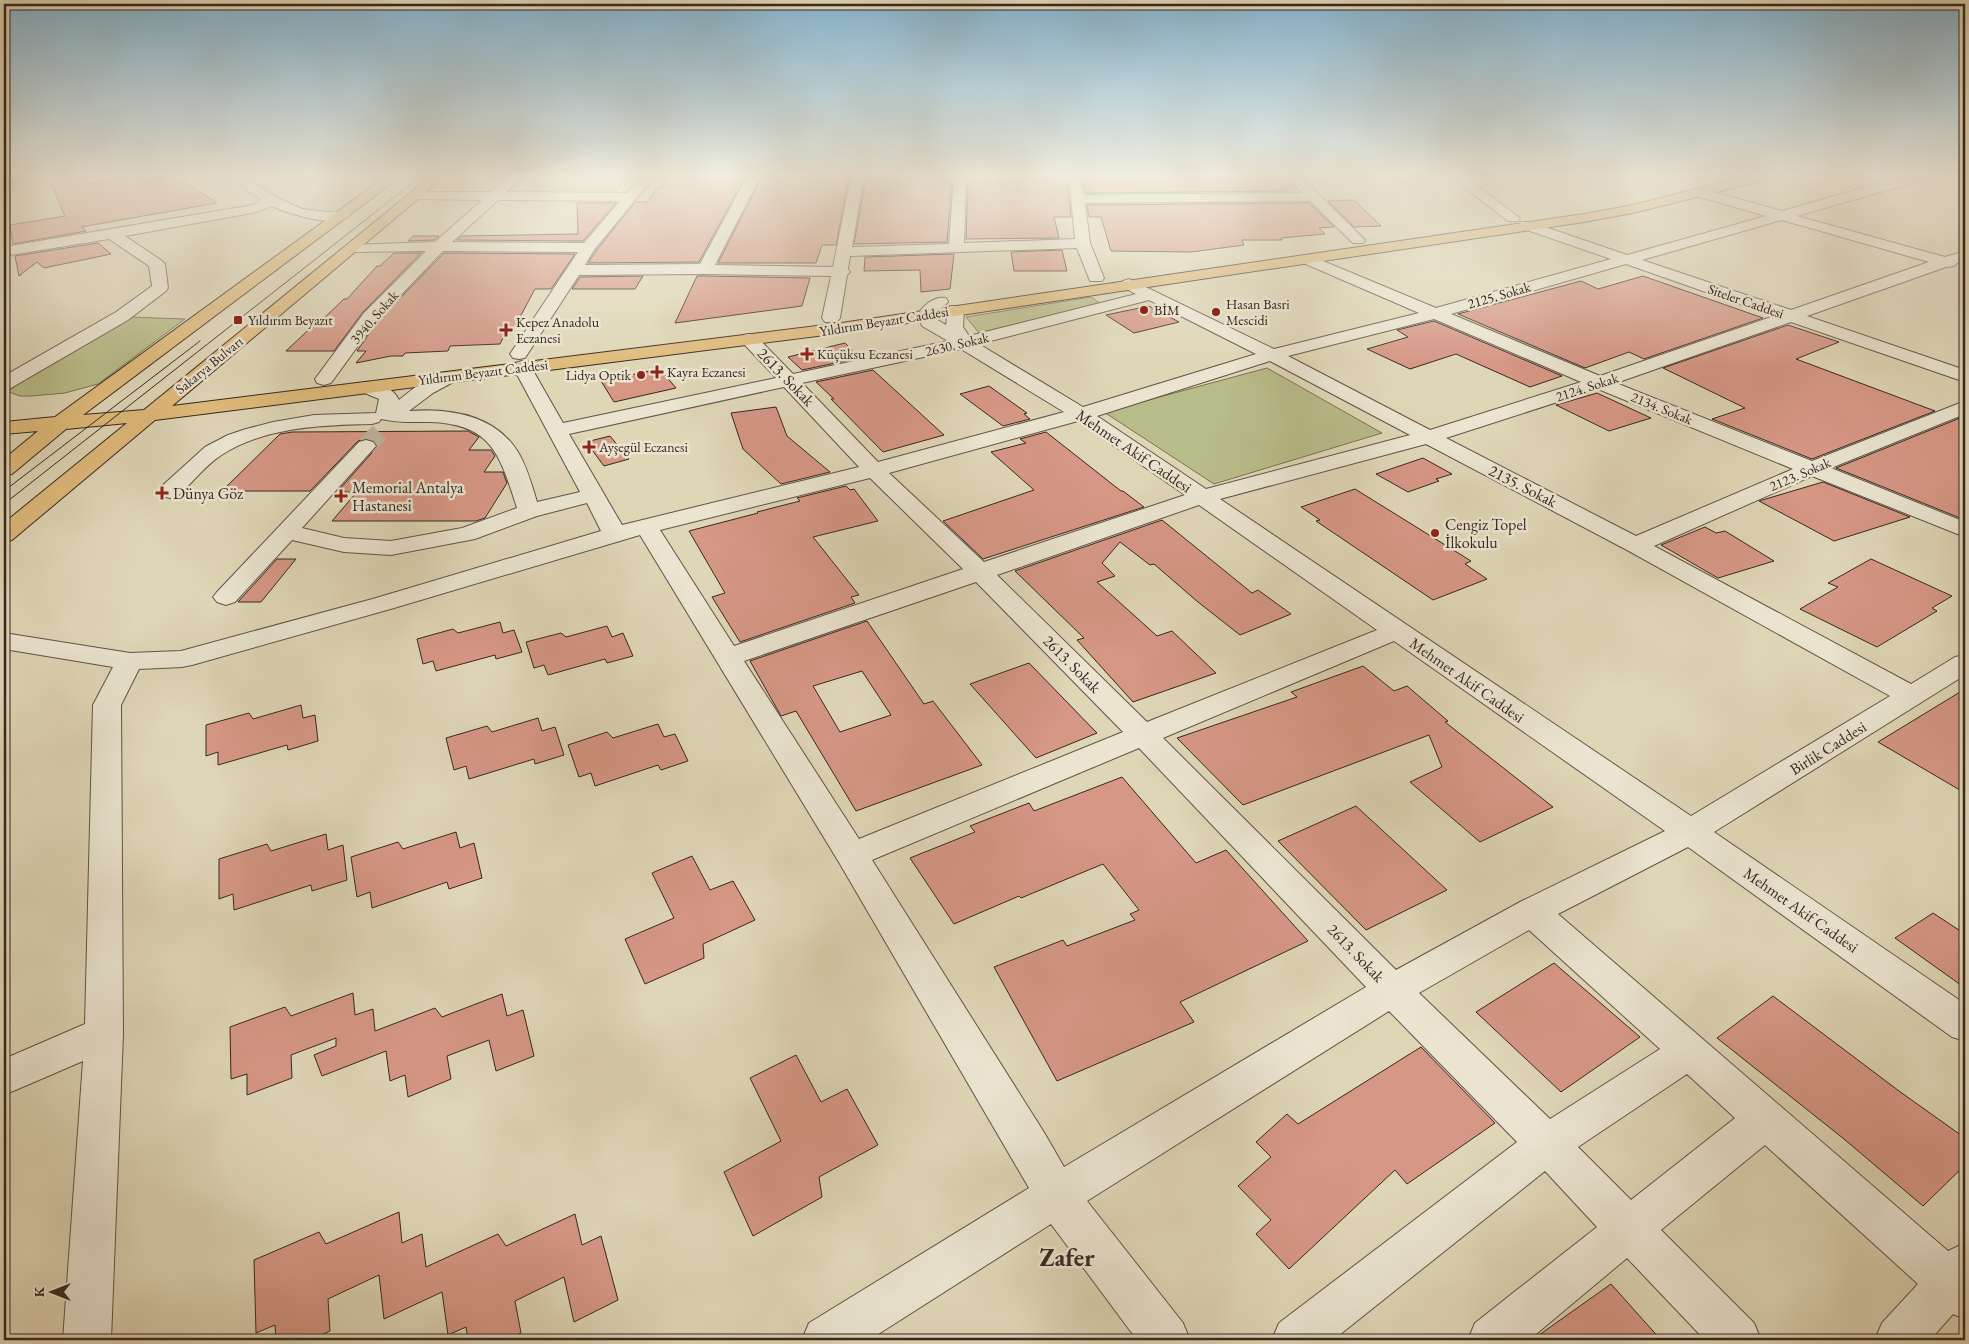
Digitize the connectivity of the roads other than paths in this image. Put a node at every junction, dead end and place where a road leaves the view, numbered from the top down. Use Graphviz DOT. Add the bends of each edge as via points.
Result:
graph roads {
  1 [pos="76,240"];
  2 [pos="121,240"];
  3 [pos="309,240"];
  4 [pos="362,240"];
  5 [pos="446,240"];
  6 [pos="595,240"];
  7 [pos="721,240"];
  8 [pos="847,240"];
  9 [pos="956,240"];
  10 [pos="1083,240"];
  11 [pos="1358,240"];
  12 [pos="1417,240"];
  13 [pos="1569,240"];
  14 [pos="1696,240"];
  15 [pos="1864,240"];
  16 [pos="1083,243"];
  17 [pos="439,246"];
  18 [pos="956,247"];
  19 [pos="352,248"];
  20 [pos="588,248"];
  21 [pos="4,251"];
  22 [pos="845,252"];
  23 [pos="1965,255"];
  24 [pos="1306,259"];
  25 [pos="1626,260"];
  26 [pos="1945,262"];
  27 [pos="1965,268"];
  28 [pos="705,269"];
  29 [pos="574,270"];
  30 [pos="842,272"];
  31 [pos="1096,278"];
  32 [pos="1129,284"];
  33 [pos="1150,295"];
  34 [pos="940,302"];
  35 [pos="956,310"];
  36 [pos="926,314"];
  37 [pos="1434,314"];
  38 [pos="1792,316"];
  39 [pos="831,318"];
  40 [pos="749,339"];
  41 [pos="964,343"];
  42 [pos="1272,356"];
  43 [pos="46,359"];
  44 [pos="12,361"];
  45 [pos="521,361"];
  46 [pos="1965,376"];
  47 [pos="448,377"];
  48 [pos="324,379"];
  49 [pos="789,381"];
  50 [pos="1599,383"];
  51 [pos="4,384"];
  52 [pos="366,387"];
  53 [pos="172,396"];
  54 [pos="113,401"];
  55 [pos="84,404"];
  56 [pos="57,406"];
  57 [pos="149,407"];
  58 [pos="1965,407"];
  59 [pos="1081,414"];
  60 [pos="58,424"];
  61 [pos="381,425"];
  62 [pos="4,428"];
  63 [pos="558,430"];
  64 [pos="1428,437"];
  65 [pos="1813,468"];
  66 [pos="4,469"];
  67 [pos="874,470"];
  68 [pos="170,491"];
  69 [pos="594,495"];
  70 [pos="1202,497"];
  71 [pos="529,511"];
  72 [pos="646,527"];
  73 [pos="1965,530"];
  74 [pos="288,532"];
  75 [pos="615,534"];
  76 [pos="4,535"];
  77 [pos="1635,545"];
  78 [pos="981,573"];
  79 [pos="226,597"];
  80 [pos="1396,631"];
  81 [pos="4,642"];
  82 [pos="728,657"];
  83 [pos="130,661"];
  84 [pos="1965,663"];
  85 [pos="1912,696"];
  86 [pos="1143,735"];
  87 [pos="1690,832"];
  88 [pos="852,855"];
  89 [pos="1532,912"];
  90 [pos="1392,990"];
  91 [pos="1965,1025"];
  92 [pos="104,1034"];
  93 [pos="1689,1051"];
  94 [pos="4,1076"];
  95 [pos="1766,1119"];
  96 [pos="1547,1144"];
  97 [pos="1056,1196"];
  98 [pos="1629,1229"];
  99 [pos="1960,1282"];
  100 [pos="87,1340"];
  101 [pos="826,1340"];
  102 [pos="1166,1340"];
  103 [pos="1296,1340"];
  104 [pos="1492,1340"];
  105 [pos="1737,1340"];
  106 [pos="1899,1340"];
  1 -- 21 [label="street"];
  2 -- 43 [label="street" via="157,264 160,288 122,316"];
  3 -- 55 [label="main road"];
  4 -- 19 [label="main road, Sakarya Bulvarı"];
  5 -- 17 [label="street, 3940. Sokak"];
  6 -- 20 [label="street"];
  7 -- 28 [label="street"];
  8 -- 22 [label="street"];
  9 -- 18 [label="street"];
  10 -- 16 [label="street"];
  11 -- 31 [label="main road, Yıldırım Beyazıt Caddesi"];
  12 -- 24 [label="main road, Yıldırım Beyazıt Caddesi"];
  13 -- 25 [label="street, Siteler Caddesi"];
  14 -- 25 [label="street, 2125. Sokak"];
  15 -- 26 [label="street"];
  16 -- 18 [label="street"];
  16 -- 31 [label="street"];
  17 -- 19 [label="street"];
  17 -- 20 [label="street"];
  17 -- 48 [label="street, 3940. Sokak" via="370,317"];
  18 -- 22 [label="street"];
  19 -- 53 [label="main road, Sakarya Bulvarı"];
  20 -- 29 [label="street"];
  22 -- 30 [label="street"];
  23 -- 26 [label="street, 2124. Sokak"];
  24 -- 32 [label="main road, Yıldırım Beyazıt Caddesi"];
  24 -- 37 [label="street, 2134. Sokak"];
  25 -- 37 [label="street, 2125. Sokak"];
  25 -- 38 [label="street, Siteler Caddesi"];
  26 -- 27 [label="street"];
  26 -- 38 [label="street, 2124. Sokak"];
  28 -- 29 [label="street"];
  28 -- 30 [label="street"];
  29 -- 45 [label="street"];
  30 -- 39 [label="street"];
  31 -- 34 [label="main road, Yıldırım Beyazıt Caddesi"];
  32 -- 33 [label="street, 2135. Sokak"];
  32 -- 35 [label="main road, Yıldırım Beyazıt Caddesi"];
  33 -- 41 [label="street, 2630. Sokak"];
  33 -- 42 [label="street, 2135. Sokak"];
  34 -- 36 [label="street"];
  34 -- 39 [label="main road, Yıldırım Beyazıt Caddesi"];
  35 -- 36 [label="main road, Yıldırım Beyazıt Caddesi"];
  35 -- 41 [label="street" via="954,327"];
  36 -- 40 [label="main road, Yıldırım Beyazıt Caddesi"];
  36 -- 41 [label="street, Mehmet Akif Caddesi" via="928,322"];
  37 -- 42 [label="street, 2125. Sokak"];
  37 -- 50 [label="street, 2134. Sokak"];
  38 -- 46 [label="street, Siteler Caddesi"];
  38 -- 50 [label="street, 2124. Sokak"];
  39 -- 45 [label="main road, Yıldırım Beyazıt Caddesi"];
  40 -- 45 [label="main road, Yıldırım Beyazıt Caddesi"];
  40 -- 49 [label="street, 2613. Sokak"];
  41 -- 49 [label="street, 2630. Sokak"];
  41 -- 59 [label="street, Mehmet Akif Caddesi"];
  42 -- 59 [label="street, 2125. Sokak"];
  42 -- 64 [label="street, 2135. Sokak"];
  43 -- 44 [label="street"];
  43 -- 51 [label="street"];
  45 -- 47 [label="main road, Yıldırım Beyazıt Caddesi"];
  45 -- 48 [label="main road, Yıldırım Beyazıt Caddesi"];
  45 -- 63 [label="street"];
  47 -- 52 [label="main road, Yıldırım Beyazıt Caddesi"];
  47 -- 61 [label="street" via="426,389"];
  48 -- 53 [label="main road, Yıldırım Beyazıt Caddesi"];
  49 -- 63 [label="street, 2630. Sokak"];
  49 -- 67 [label="street, 2613. Sokak"];
  50 -- 64 [label="street, 2124. Sokak"];
  50 -- 65 [label="street, 2134. Sokak"];
  52 -- 57 [label="main road, Yıldırım Beyazıt Caddesi"];
  52 -- 61 [label="street" via="390,398"];
  53 -- 57 [label="main road, Yıldırım Beyazıt Caddesi"];
  54 -- 55 [label="main road"];
  55 -- 56 [label="main road"];
  55 -- 60 [label="main road"];
  57 -- 60 [label="main road, Yıldırım Beyazıt Caddesi"];
  57 -- 76 [label="main road"];
  58 -- 65 [label="street, 2123. Sokak"];
  59 -- 67 [label="street, 2125. Sokak"];
  59 -- 70 [label="street, Mehmet Akif Caddesi"];
  60 -- 62 [label="main road, Yıldırım Beyazıt Caddesi"];
  60 -- 66 [label="main road"];
  61 -- 68 [label="street" via="272,428 218,448"];
  61 -- 71 [label="street" via="421,430 477,427 494,436 509,454"];
  61 -- 74 [label="street"];
  63 -- 69 [label="street"];
  64 -- 70 [label="street, 2124. Sokak"];
  64 -- 77 [label="street, 2135. Sokak"];
  65 -- 73 [label="street, 2134. Sokak"];
  65 -- 77 [label="street, 2123. Sokak"];
  67 -- 72 [label="street, 2125. Sokak"];
  67 -- 78 [label="street, 2613. Sokak"];
  69 -- 71 [label="street"];
  69 -- 75 [label="street"];
  70 -- 78 [label="street, 2124. Sokak"];
  70 -- 80 [label="street, Mehmet Akif Caddesi"];
  71 -- 74 [label="street" via="467,534 391,548 344,545"];
  72 -- 75 [label="street, 2125. Sokak"];
  72 -- 82 [label="street"];
  74 -- 79 [label="street"];
  75 -- 83 [label="street, 2125. Sokak" via="385,603 182,659"];
  77 -- 85 [label="street, 2135. Sokak"];
  78 -- 82 [label="street, 2124. Sokak"];
  78 -- 86 [label="street, 2613. Sokak"];
  80 -- 86 [label="street"];
  80 -- 87 [label="street, Mehmet Akif Caddesi"];
  81 -- 83 [label="street, 2125. Sokak"];
  82 -- 88 [label="street"];
  83 -- 92 [label="street" via="106,705"];
  84 -- 85 [label="street, Birlik Caddesi"];
  85 -- 87 [label="street, Birlik Caddesi"];
  86 -- 88 [label="street"];
  86 -- 90 [label="street, 2613. Sokak"];
  87 -- 89 [label="street, Birlik Caddesi"];
  87 -- 91 [label="street, Mehmet Akif Caddesi"];
  88 -- 97 [label="street"];
  89 -- 90 [label="street, Birlik Caddesi"];
  89 -- 93 [label="street"];
  90 -- 96 [label="street, 2613. Sokak"];
  90 -- 97 [label="street, Birlik Caddesi"];
  92 -- 94 [label="street"];
  92 -- 100 [label="street"];
  93 -- 95 [label="street"];
  93 -- 96 [label="street"];
  95 -- 98 [label="street"];
  95 -- 99 [label="street"];
  96 -- 98 [label="street, 2613. Sokak"];
  96 -- 103 [label="street"];
  97 -- 101 [label="street, Birlik Caddesi"];
  97 -- 102 [label="street"];
  98 -- 104 [label="street"];
  98 -- 105 [label="street, 2613. Sokak"];
  99 -- 106 [label="street"];
}
